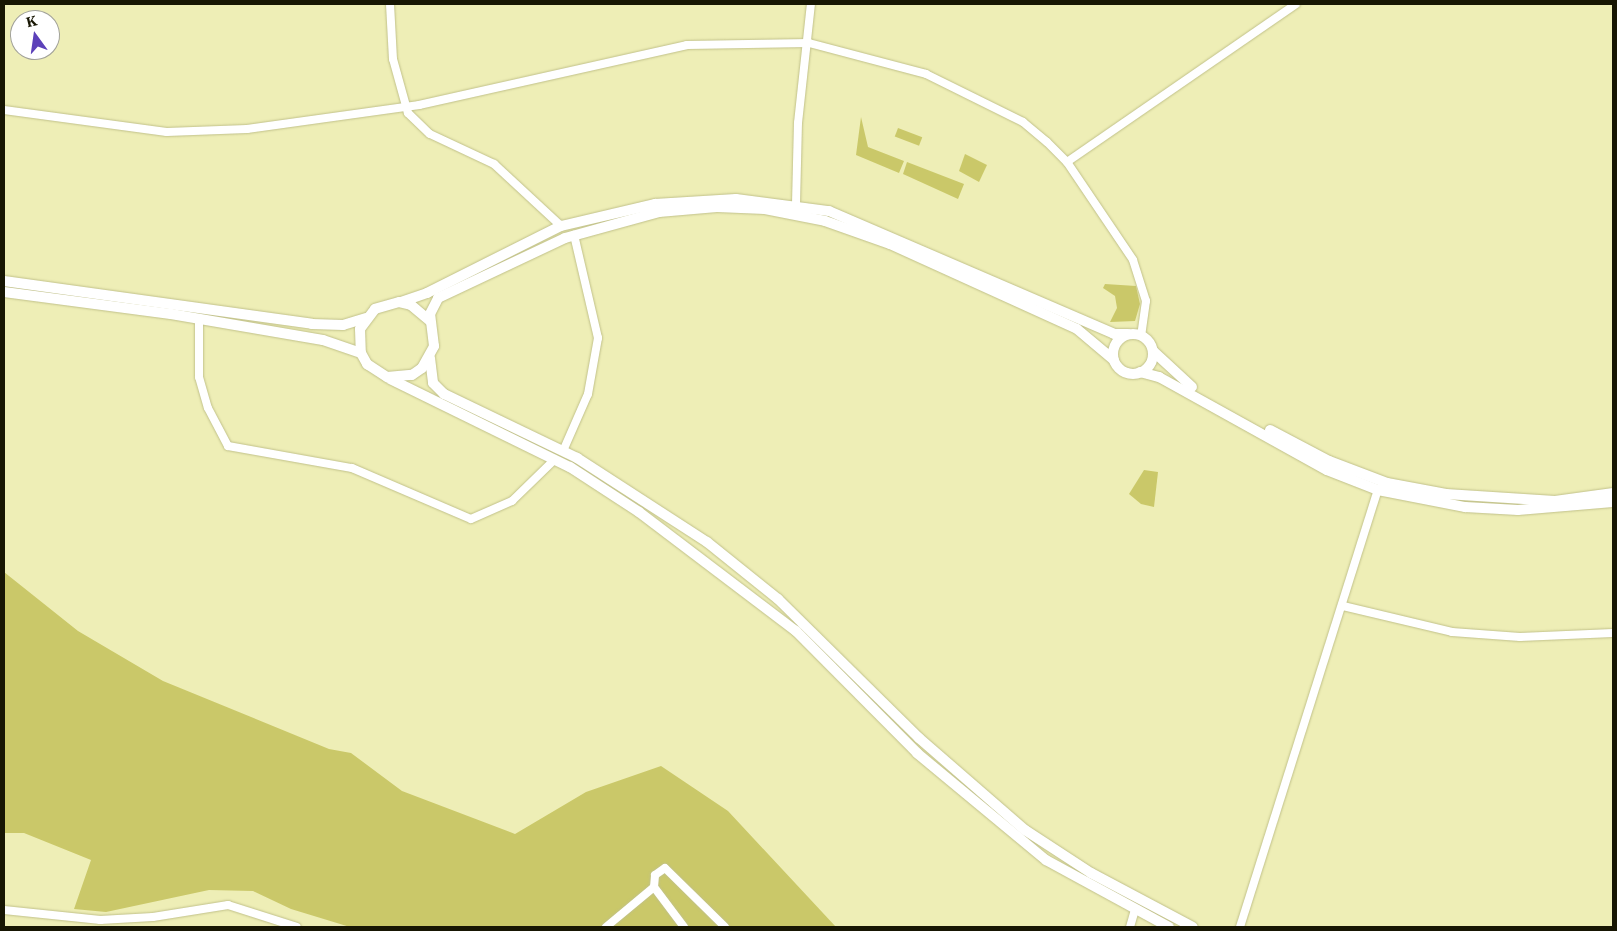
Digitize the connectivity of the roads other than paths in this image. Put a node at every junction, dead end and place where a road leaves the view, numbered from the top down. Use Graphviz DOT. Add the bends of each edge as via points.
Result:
graph roads {
  1 [pos="390,4"];
  2 [pos="811,4"];
  3 [pos="1296,4"];
  4 [pos="809,43"];
  5 [pos="406,108"];
  6 [pos="4,110"];
  7 [pos="1067,162"];
  8 [pos="796,204"];
  9 [pos="561,226"];
  10 [pos="574,235"];
  11 [pos="4,282"];
  12 [pos="4,292"];
  13 [pos="398,302"];
  14 [pos="366,318"];
  15 [pos="199,319"];
  16 [pos="430,321"];
  17 [pos="1128,334"];
  18 [pos="1141,336"];
  19 [pos="1153,351"];
  20 [pos="361,353"];
  21 [pos="430,358"];
  22 [pos="1114,360"];
  23 [pos="1140,372"];
  24 [pos="387,377"];
  25 [pos="562,452"];
  26 [pos="554,460"];
  27 [pos="1378,490"];
  28 [pos="1613,493"];
  29 [pos="1613,502"];
  30 [pos="1343,606"];
  31 [pos="1613,633"];
  32 [pos="654,887"];
  33 [pos="4,910"];
  34 [pos="1135,910"];
  35 [pos="297,927"];
  36 [pos="606,927"];
  37 [pos="684,927"];
  38 [pos="725,927"];
  39 [pos="1130,927"];
  40 [pos="1169,927"];
  41 [pos="1193,927"];
  42 [pos="1240,927"];
  1 -- 5 [label="street" via="393,59"];
  2 -- 4 [label="street"];
  3 -- 7 [label="street"];
  4 -- 5 [label="street" via="687,44"];
  4 -- 7 [label="street" via="926,74 990,103 1023,122"];
  4 -- 8 [label="street" via="798,123"];
  5 -- 6 [label="street" via="247,129 167,132"];
  5 -- 9 [label="street" via="430,134 494,164"];
  7 -- 18 [label="street" via="1132,260 1146,301"];
  8 -- 9 [label="street" via="694,199 604,214"];
  8 -- 17 [label="street" via="829,211 881,230 1114,334"];
  9 -- 13 [label="street" via="427,294"];
  10 -- 16 [label="street" via="438,298"];
  10 -- 22 [label="street" via="659,212 717,207 765,209 825,221 890,244 1077,329"];
  10 -- 25 [label="street" via="598,338 588,394"];
  11 -- 14 [label="street" via="312,324 343,325"];
  12 -- 15 [label="street"];
  13 -- 14 [label="street" via="386,304"];
  13 -- 16 [label="street" via="422,312"];
  14 -- 20 [label="street" via="360,329"];
  15 -- 20 [label="street" via="323,340"];
  15 -- 26 [label="street" via="199,376 208,408 228,446 352,468 471,519 512,501"];
  16 -- 21 [label="street" via="434,340"];
  17 -- 18 [label="street"];
  17 -- 22 [label="street" via="1117,342"];
  18 -- 19 [label="street"];
  19 -- 23 [label="street" via="1150,364"];
  19 -- 28 [label="street" via="1179,379 1208,398 1329,461 1387,483 1506,500 1555,501"];
  20 -- 24 [label="street" via="376,372"];
  21 -- 24 [label="street" via="412,375"];
  21 -- 25 [label="street" via="434,383 444,394"];
  22 -- 23 [label="street" via="1122,370"];
  23 -- 27 [label="street" via="1159,377 1328,470"];
  24 -- 26 [label="street"];
  25 -- 41 [label="street" via="707,542 778,599 918,738 1025,830 1091,873"];
  26 -- 34 [label="street" via="639,512 796,631 917,753 1046,860"];
  27 -- 29 [label="street" via="1464,507 1518,510"];
  27 -- 30 [label="street"];
  30 -- 31 [label="street" via="1452,632 1520,637"];
  30 -- 42 [label="street"];
  32 -- 36 [label="street"];
  32 -- 37 [label="street"];
  32 -- 38 [label="street" via="655,875 666,868 676,874"];
  33 -- 35 [label="street" via="109,920 228,905"];
  34 -- 39 [label="street"];
  34 -- 40 [label="street"];
}
